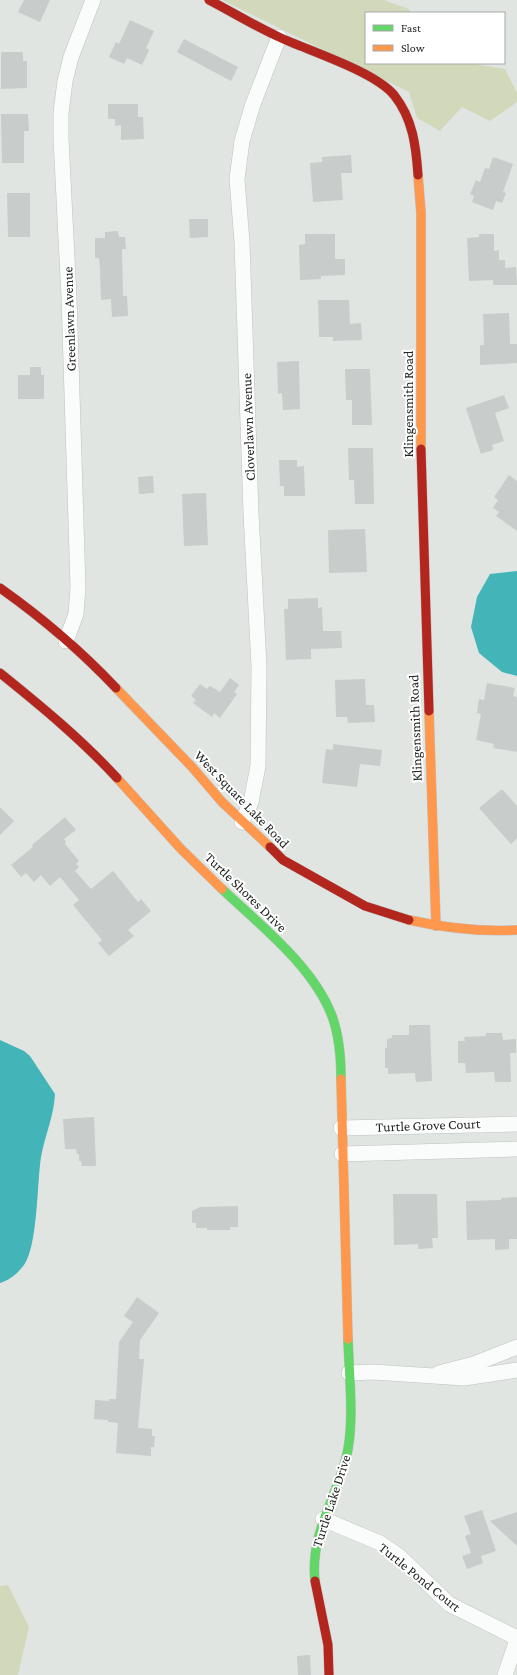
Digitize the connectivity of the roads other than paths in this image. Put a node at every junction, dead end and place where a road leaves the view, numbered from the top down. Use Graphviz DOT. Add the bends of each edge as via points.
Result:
graph roads {
  1 [pos="93,0"];
  2 [pos="209,0"];
  3 [pos="279,37"];
  4 [pos="0,588"];
  5 [pos="66,641"];
  6 [pos="0,673"];
  7 [pos="242,822"];
  8 [pos="436,926"];
  9 [pos="517,930"];
  10 [pos="516,1124"];
  11 [pos="341,1128"];
  12 [pos="516,1149"];
  13 [pos="342,1154"];
  14 [pos="343,1194"];
  15 [pos="517,1347"];
  16 [pos="517,1370"];
  17 [pos="349,1373"];
  18 [pos="431,1376"];
  19 [pos="322,1519"];
  20 [pos="517,1639"];
  21 [pos="329,1675"];
  22 [pos="505,1675"];
  1 -- 5 [label="street, Greenlawn Avenue" via="71,57 61,113 78,587 76,614"];
  2 -- 3 [label="street, Klingensmith Road"];
  3 -- 7 [label="street, Cloverlawn Avenue" via="248,119 237,179 242,242 259,666 258,766 251,802"];
  3 -- 8 [label="street, Klingensmith Road" via="374,80 392,94 402,108 416,143 421,213 420,434"];
  4 -- 5 [label="street, West Square Lake Road"];
  5 -- 7 [label="street, West Square Lake Road" via="115,686"];
  6 -- 11 [label="street, Turtle Shores Drive" via="89,749 181,849 311,977 333,1018 340,1070"];
  7 -- 8 [label="street, West Square Lake Road" via="283,860 365,906"];
  8 -- 9 [label="street, West Square Lake Road"];
  10 -- 11 [label="street, Turtle Grove Court"];
  10 -- 12 [label="street, Turtle Grove Court"];
  11 -- 13 [label="street, Turtle Shores Drive"];
  12 -- 13 [label="street, Turtle Grove Court"];
  13 -- 14 [label="street, Turtle Shores Drive"];
  14 -- 17 [label="street, Turtle Lake Drive"];
  15 -- 18 [label="street" via="474,1364"];
  16 -- 18 [label="street" via="464,1378"];
  17 -- 18 [label="street"];
  17 -- 19 [label="street, Turtle Lake Drive" via="348,1447 343,1468"];
  19 -- 20 [label="street, Turtle Pond Court" via="380,1542 399,1556 449,1604"];
  19 -- 21 [label="street, Turtle Lake Drive" via="314,1553 315,1577 327,1641"];
  20 -- 22 [label="street, Turtle Pond Court"];
}
